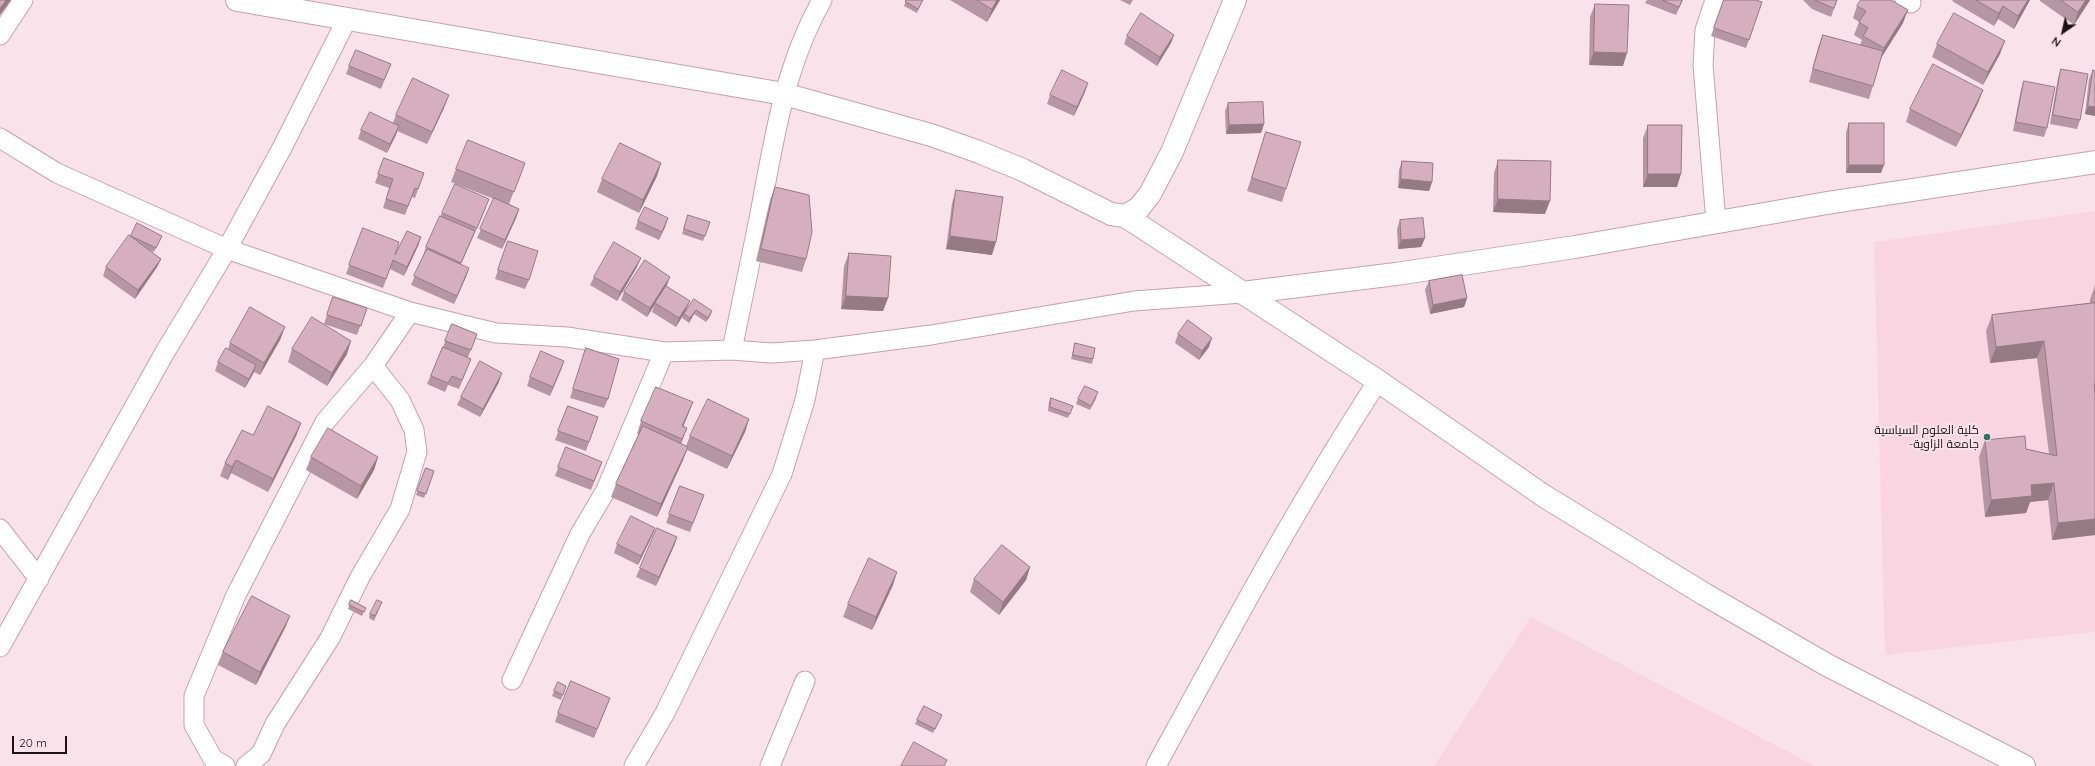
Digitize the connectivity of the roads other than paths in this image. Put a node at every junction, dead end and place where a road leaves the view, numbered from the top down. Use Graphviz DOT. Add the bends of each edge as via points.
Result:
graph roads {
  1 [pos="23,0"];
  2 [pos="237,0"];
  3 [pos="822,0"];
  4 [pos="1235,0"];
  5 [pos="1715,0"];
  6 [pos="348,20"];
  7 [pos="0,35"];
  8 [pos="784,94"];
  9 [pos="0,138"];
  10 [pos="2095,162"];
  11 [pos="1125,216"];
  12 [pos="1716,222"];
  13 [pos="227,249"];
  14 [pos="1242,293"];
  15 [pos="410,312"];
  16 [pos="732,350"];
  17 [pos="815,350"];
  18 [pos="664,352"];
  19 [pos="373,366"];
  20 [pos="1378,381"];
  21 [pos="0,529"];
  22 [pos="39,579"];
  23 [pos="0,647"];
  24 [pos="512,680"];
  25 [pos="805,681"];
  26 [pos="225,766"];
  27 [pos="246,766"];
  28 [pos="634,766"];
  29 [pos="770,766"];
  30 [pos="1156,766"];
  31 [pos="2024,766"];
  1 -- 7 [label="street"];
  2 -- 6 [label="street"];
  3 -- 8 [label="street" via="808,25"];
  4 -- 11 [label="street" via="1172,152 1150,194 1139,208"];
  5 -- 12 [label="street" via="1705,30 1703,65"];
  6 -- 8 [label="street"];
  6 -- 13 [label="street"];
  8 -- 11 [label="street" via="931,135 1023,170 1111,214"];
  8 -- 16 [label="street"];
  9 -- 13 [label="street" via="57,173"];
  10 -- 12 [label="street"];
  11 -- 14 [label="street"];
  12 -- 14 [label="street" via="1575,247 1396,274"];
  13 -- 15 [label="street"];
  13 -- 22 [label="street" via="165,352"];
  14 -- 17 [label="street" via="1134,301 931,335"];
  14 -- 20 [label="street"];
  15 -- 18 [label="street" via="496,332 567,337"];
  15 -- 19 [label="street"];
  16 -- 17 [label="street" via="771,353"];
  16 -- 18 [label="street"];
  17 -- 28 [label="street" via="805,400 782,474 665,713"];
  18 -- 24 [label="street" via="606,490 580,534"];
  19 -- 26 [label="street" via="325,422 236,595 194,696 194,725 213,759"];
  19 -- 27 [label="street" via="400,400 414,430 417,452 400,509 360,577 330,638 275,724 260,754"];
  20 -- 30 [label="street" via="1288,528"];
  20 -- 31 [label="street" via="1544,496 1704,594 1827,665"];
  21 -- 22 [label="street"];
  22 -- 23 [label="street"];
  25 -- 29 [label="street"];
}
